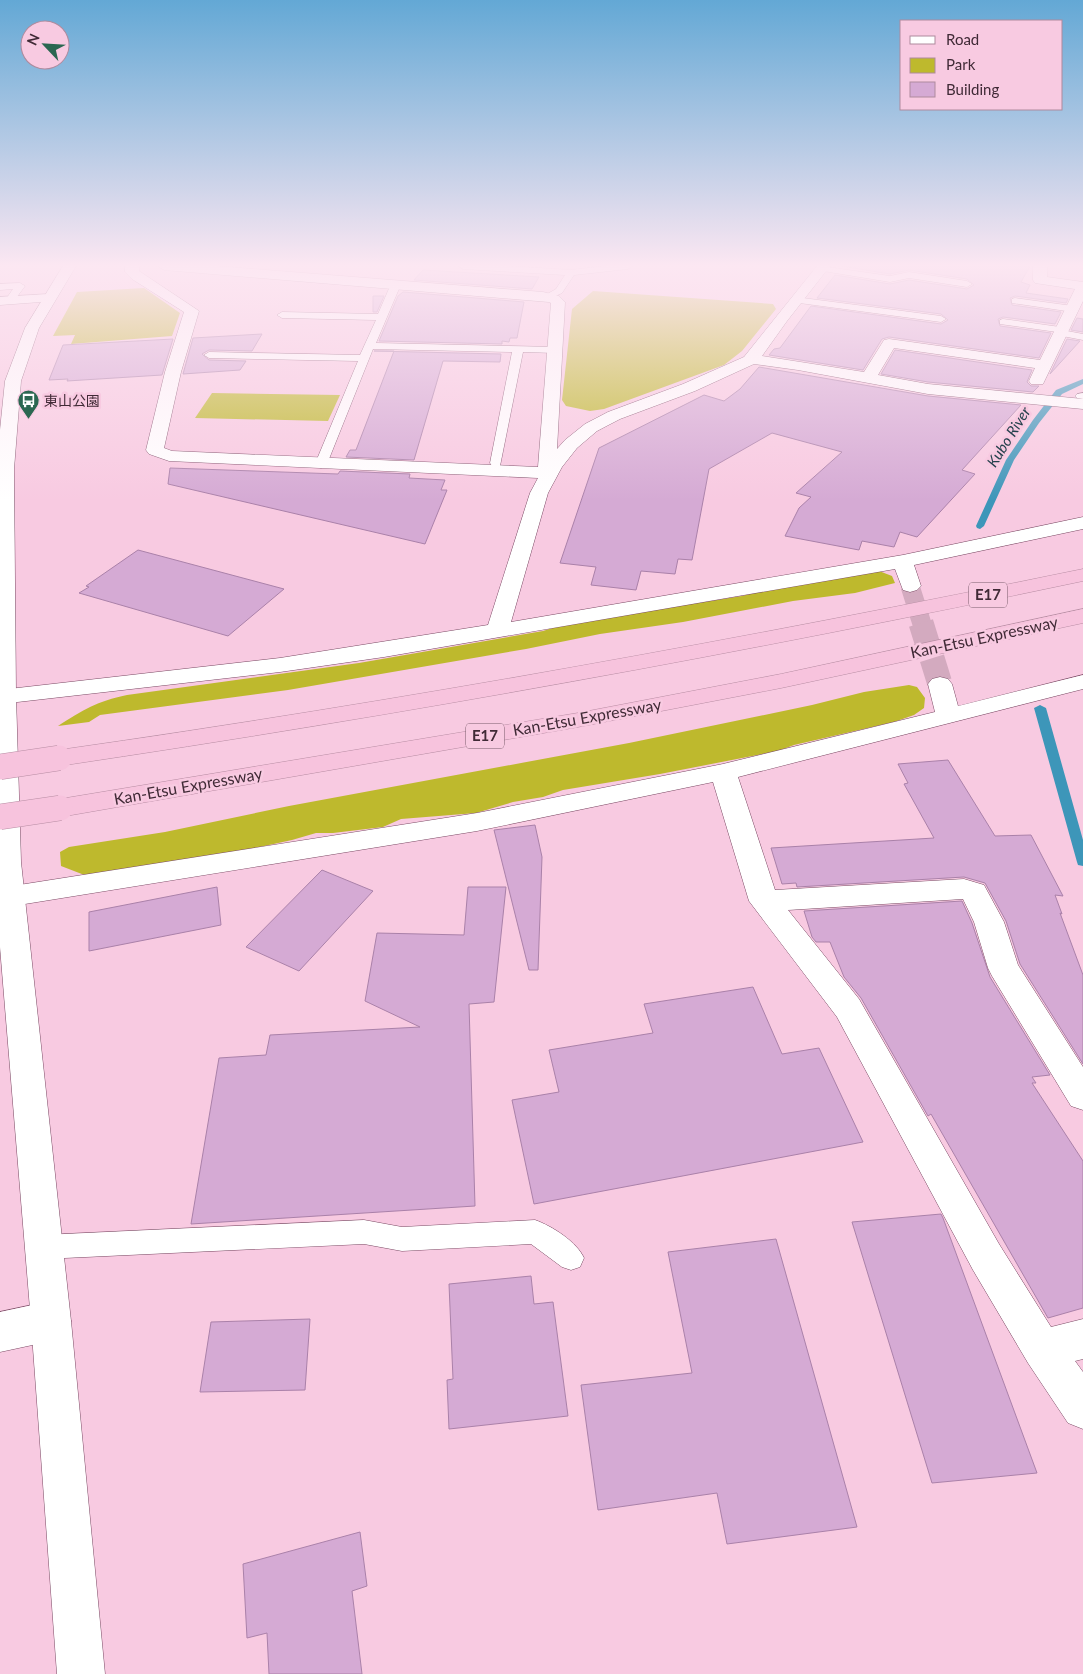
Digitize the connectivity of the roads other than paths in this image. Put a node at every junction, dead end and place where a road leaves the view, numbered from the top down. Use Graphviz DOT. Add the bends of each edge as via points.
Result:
graph roads {
  1 [pos="24,344"];
  2 [pos="182,344"];
  3 [pos="556,344"];
  4 [pos="761,344"];
  5 [pos="888,344"];
  6 [pos="897,344"];
  7 [pos="1056,344"];
  8 [pos="369,346"];
  9 [pos="518,349"];
  10 [pos="556,350"];
  11 [pos="209,355"];
  12 [pos="364,358"];
  13 [pos="750,359"];
  14 [pos="1045,365"];
  15 [pos="869,377"];
  16 [pos="6,382"];
  17 [pos="1082,399"];
  18 [pos="1027,400"];
  19 [pos="496,463"];
  20 [pos="320,464"];
  21 [pos="2,469"];
  22 [pos="547,473"];
  23 [pos="1083,523"];
  24 [pos="903,561"];
  25 [pos="1083,575"];
  26 [pos="910,586"];
  27 [pos="1083,616"];
  28 [pos="498,630"];
  29 [pos="1083,682"];
  30 [pos="940,684"];
  31 [pos="2,696"];
  32 [pos="948,716"];
  33 [pos="0,767"];
  34 [pos="723,772"];
  35 [pos="0,817"];
  36 [pos="6,897"];
  37 [pos="764,901"];
  38 [pos="1083,1096"];
  39 [pos="43,1248"];
  40 [pos="571,1258"];
  41 [pos="51,1321"];
  42 [pos="0,1332"];
  43 [pos="1083,1339"];
  44 [pos="1042,1349"];
  45 [pos="1083,1408"];
  46 [pos="81,1674"];
  1 -- 16 [label="street"];
  2 -- 20 [label="street" via="155,450 169,456"];
  3 -- 10 [label="street"];
  4 -- 13 [label="street"];
  5 -- 15 [label="street"];
  6 -- 14 [label="street"];
  7 -- 14 [label="street"];
  8 -- 9 [label="lane"];
  8 -- 12 [label="lane"];
  9 -- 10 [label="lane"];
  9 -- 19 [label="lane"];
  10 -- 22 [label="street"];
  11 -- 12 [label="lane"];
  12 -- 20 [label="lane"];
  13 -- 15 [label="street"];
  13 -- 22 [label="street" via="708,380 603,419 587,429"];
  14 -- 18 [label="street"];
  15 -- 18 [label="street" via="928,389"];
  16 -- 21 [label="street"];
  17 -- 18 [label="street" via="1065,403"];
  20 -- 22 [label="street"];
  21 -- 31 [label="street"];
  22 -- 28 [label="street"];
  23 -- 24 [label="street"];
  24 -- 26 [label="street"];
  24 -- 28 [label="street"];
  25 -- 33 [label="highway, E17, bridge" via="892,616 568,676 200,738"];
  27 -- 35 [label="highway, Kan-Etsu Expressway / E17, bridge" via="578,720"];
  28 -- 31 [label="street" via="280,665"];
  29 -- 32 [label="street"];
  30 -- 32 [label="street"];
  31 -- 36 [label="street"];
  32 -- 34 [label="street"];
  34 -- 36 [label="street" via="477,822"];
  34 -- 37 [label="street"];
  36 -- 39 [label="street"];
  37 -- 38 [label="street" via="964,889 974,892 989,922 1003,968"];
  37 -- 44 [label="street" via="848,1008 986,1257"];
  39 -- 40 [label="lane" via="364,1232 402,1239 535,1232"];
  39 -- 41 [label="street"];
  41 -- 42 [label="street"];
  41 -- 46 [label="street"];
  43 -- 44 [label="street"];
  44 -- 45 [label="street"];
}
